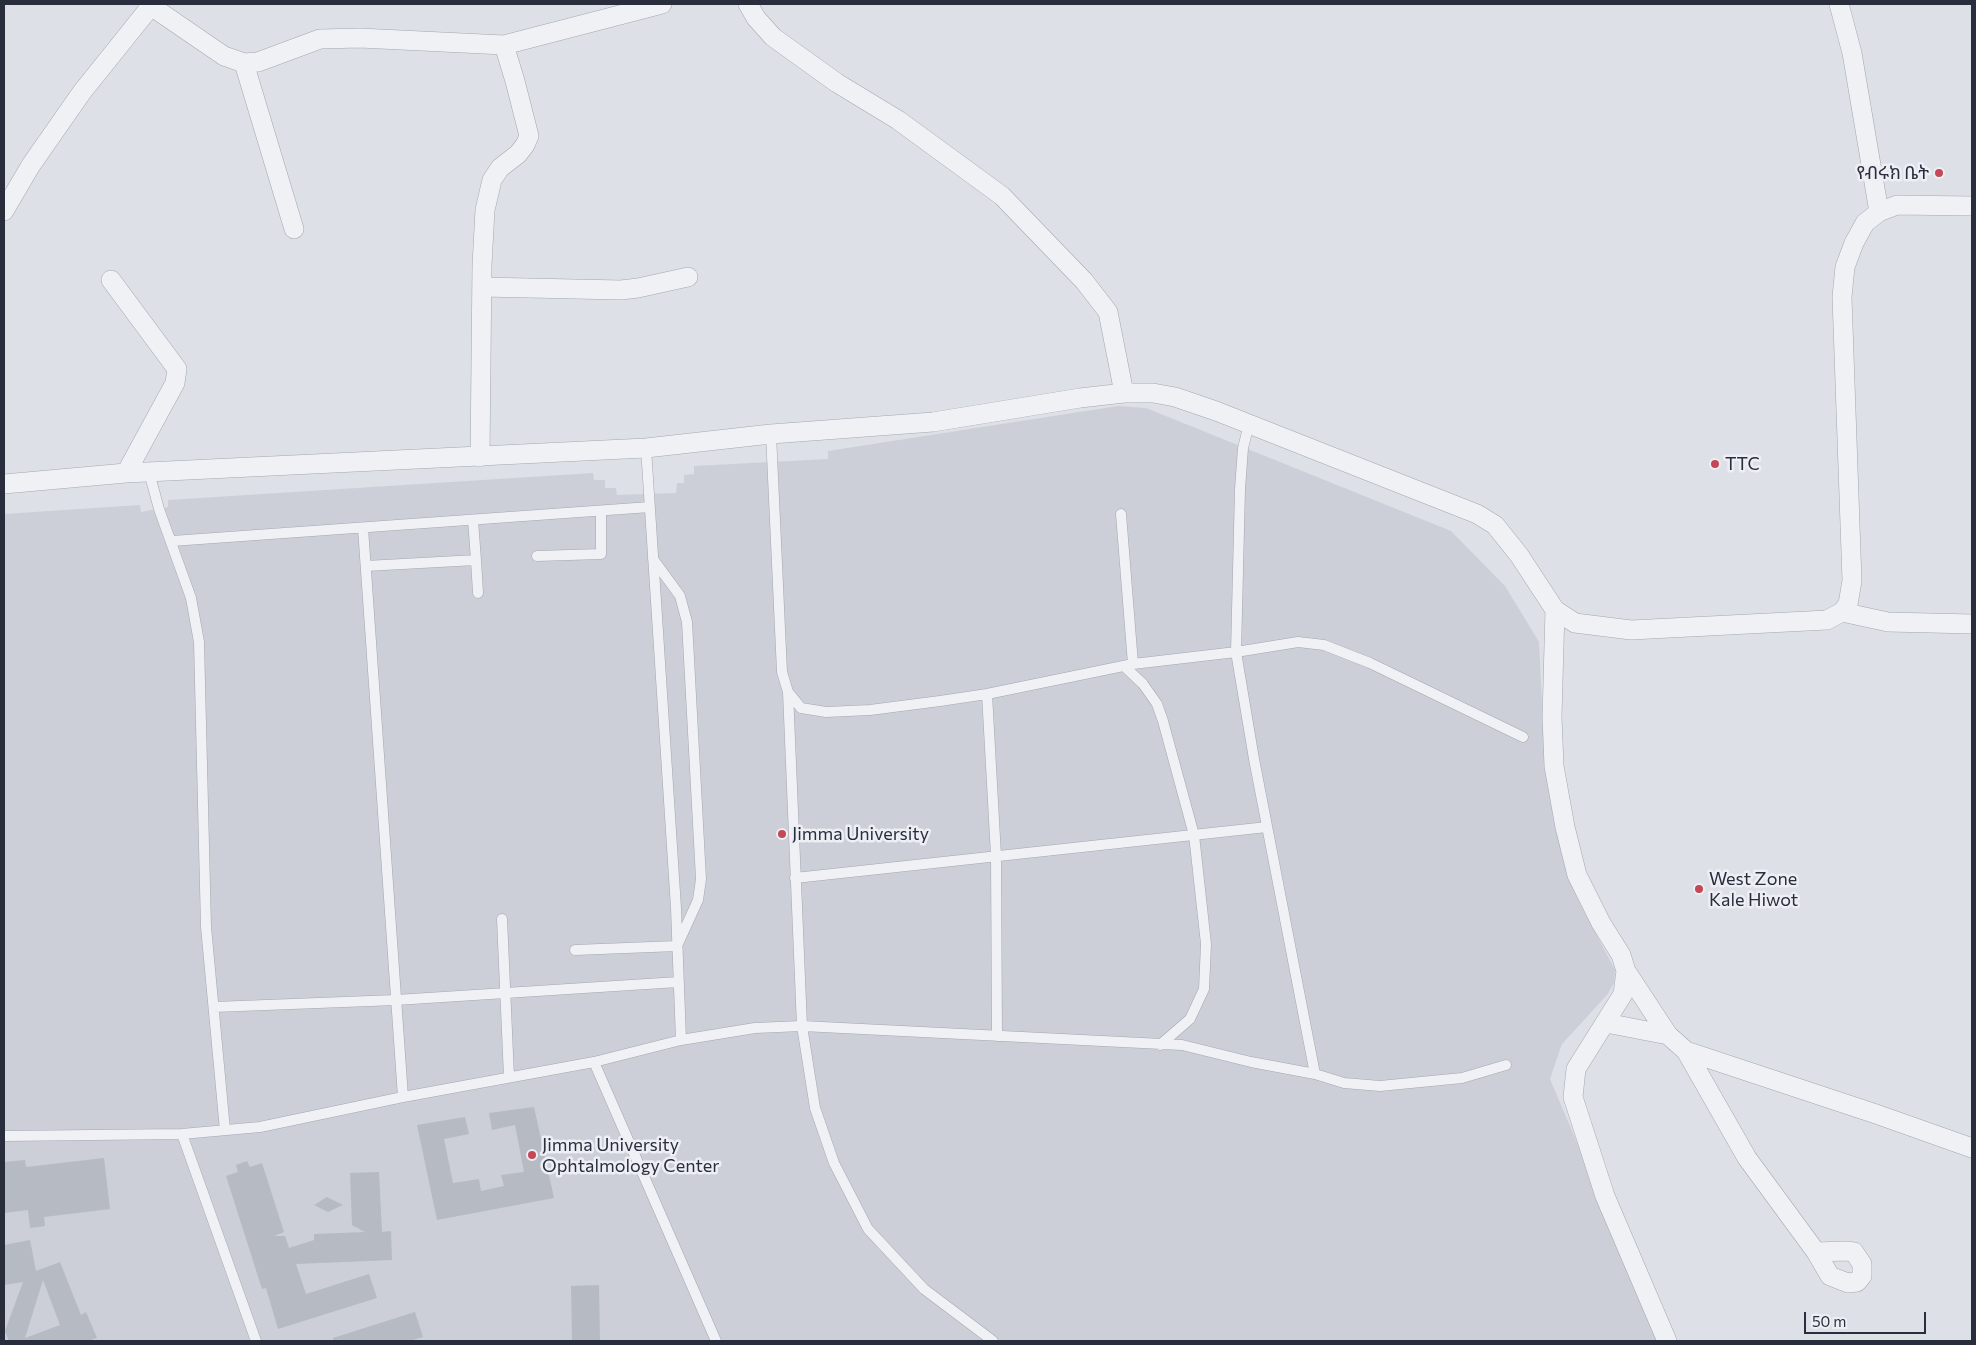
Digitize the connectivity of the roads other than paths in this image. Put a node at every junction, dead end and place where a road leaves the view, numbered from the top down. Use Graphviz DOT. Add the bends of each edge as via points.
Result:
graph roads {
  1 [pos="662,4"];
  2 [pos="748,4"];
  3 [pos="1839,4"];
  4 [pos="149,5"];
  5 [pos="504,45"];
  6 [pos="244,63"];
  7 [pos="1972,206"];
  8 [pos="4,212"];
  9 [pos="1879,212"];
  10 [pos="294,229"];
  11 [pos="688,276"];
  12 [pos="112,280"];
  13 [pos="482,286"];
  14 [pos="1124,392"];
  15 [pos="1249,424"];
  16 [pos="771,434"];
  17 [pos="646,448"];
  18 [pos="480,457"];
  19 [pos="149,472"];
  20 [pos="126,474"];
  21 [pos="4,481"];
  22 [pos="650,507"];
  23 [pos="601,511"];
  24 [pos="1121,514"];
  25 [pos="473,520"];
  26 [pos="363,528"];
  27 [pos="172,541"];
  28 [pos="537,556"];
  29 [pos="653,559"];
  30 [pos="476,560"];
  31 [pos="366,566"];
  32 [pos="478,593"];
  33 [pos="1555,610"];
  34 [pos="1842,612"];
  35 [pos="1972,624"];
  36 [pos="1236,652"];
  37 [pos="1128,665"];
  38 [pos="788,692"];
  39 [pos="986,694"];
  40 [pos="1523,737"];
  41 [pos="1267,827"];
  42 [pos="1194,835"];
  43 [pos="996,856"];
  44 [pos="795,878"];
  45 [pos="502,919"];
  46 [pos="677,946"];
  47 [pos="575,950"];
  48 [pos="1626,971"];
  49 [pos="678,982"];
  50 [pos="505,994"];
  51 [pos="396,1000"];
  52 [pos="214,1007"];
  53 [pos="1606,1023"];
  54 [pos="802,1026"];
  55 [pos="1668,1035"];
  56 [pos="997,1036"];
  57 [pos="681,1040"];
  58 [pos="1160,1044"];
  59 [pos="1686,1051"];
  60 [pos="594,1062"];
  61 [pos="1506,1065"];
  62 [pos="1315,1074"];
  63 [pos="509,1077"];
  64 [pos="403,1097"];
  65 [pos="225,1130"];
  66 [pos="182,1134"];
  67 [pos="4,1136"];
  68 [pos="1972,1148"];
  69 [pos="1816,1252"];
  70 [pos="256,1341"];
  71 [pos="716,1341"];
  72 [pos="993,1341"];
  73 [pos="1667,1341"];
  1 -- 5 [label="street"];
  2 -- 14 [label="street" via="773,37 837,83 898,120 1002,196 1084,281 1108,312"];
  3 -- 9 [label="street" via="1852,53"];
  4 -- 6 [label="street" via="224,56"];
  4 -- 8 [label="street" via="82,92 31,165"];
  5 -- 6 [label="street" via="320,39 258,62"];
  5 -- 13 [label="street" via="528,136 522,150 500,168 492,180 485,210"];
  6 -- 10 [label="street"];
  7 -- 9 [label="street" via="1897,205"];
  9 -- 34 [label="street" via="1865,223 1854,243 1845,267 1842,297 1852,580 1848,604"];
  11 -- 13 [label="street" via="621,290"];
  12 -- 20 [label="street" via="177,368 175,383"];
  13 -- 18 [label="street"];
  14 -- 15 [label="street" via="1175,397"];
  14 -- 16 [label="street" via="933,422"];
  15 -- 33 [label="street" via="1477,514 1495,525"];
  15 -- 36 [label="lane" via="1243,448 1240,489"];
  16 -- 17 [label="street"];
  16 -- 38 [label="lane" via="782,672"];
  17 -- 18 [label="street"];
  17 -- 22 [label="lane"];
  18 -- 19 [label="street"];
  19 -- 20 [label="street"];
  19 -- 27 [label="lane"];
  20 -- 21 [label="street"];
  22 -- 23 [label="lane"];
  22 -- 29 [label="lane"];
  23 -- 25 [label="lane"];
  23 -- 28 [label="lane" via="602,554"];
  24 -- 37 [label="lane"];
  25 -- 26 [label="lane"];
  25 -- 30 [label="lane"];
  26 -- 27 [label="lane"];
  26 -- 31 [label="lane"];
  27 -- 52 [label="lane" via="191,598 199,642 206,927"];
  29 -- 46 [label="lane"];
  29 -- 46 [label="lane" via="680,596 687,632 701,879 698,900"];
  30 -- 31 [label="lane"];
  30 -- 32 [label="lane"];
  31 -- 51 [label="lane"];
  33 -- 34 [label="street" via="1575,623 1631,630 1827,620"];
  33 -- 48 [label="street" via="1554,766 1565,827 1578,875 1621,955"];
  34 -- 35 [label="street" via="1888,622"];
  36 -- 37 [label="lane"];
  36 -- 40 [label="lane" via="1298,642 1324,645 1418,685"];
  36 -- 41 [label="lane"];
  37 -- 39 [label="lane"];
  37 -- 42 [label="lane" via="1157,704"];
  38 -- 39 [label="lane" via="801,708 826,712 870,710"];
  38 -- 44 [label="lane"];
  39 -- 43 [label="lane"];
  41 -- 42 [label="lane"];
  41 -- 62 [label="lane"];
  42 -- 43 [label="lane"];
  42 -- 58 [label="lane" via="1206,944 1204,990 1190,1019"];
  43 -- 44 [label="lane"];
  43 -- 56 [label="lane"];
  44 -- 54 [label="lane"];
  45 -- 50 [label="lane"];
  46 -- 47 [label="lane"];
  46 -- 49 [label="lane"];
  48 -- 53 [label="street" via="1623,994"];
  48 -- 55 [label="street"];
  49 -- 50 [label="lane"];
  49 -- 57 [label="lane"];
  50 -- 51 [label="lane"];
  50 -- 63 [label="lane"];
  51 -- 52 [label="lane"];
  51 -- 64 [label="lane"];
  52 -- 65 [label="lane"];
  53 -- 55 [label="street"];
  53 -- 73 [label="street" via="1576,1069 1573,1097 1606,1196"];
  54 -- 56 [label="lane"];
  54 -- 57 [label="lane" via="755,1028"];
  54 -- 72 [label="lane" via="815,1108 834,1164 868,1229 924,1289"];
  55 -- 59 [label="street"];
  56 -- 58 [label="lane"];
  57 -- 60 [label="lane"];
  58 -- 62 [label="lane" via="1182,1045"];
  59 -- 68 [label="street"];
  59 -- 69 [label="street" via="1747,1158"];
  60 -- 63 [label="lane"];
  60 -- 71 [label="lane"];
  61 -- 62 [label="lane" via="1462,1078 1380,1086 1344,1083"];
  63 -- 64 [label="lane"];
  64 -- 65 [label="lane" via="260,1127"];
  65 -- 66 [label="lane"];
  66 -- 67 [label="lane"];
  66 -- 70 [label="lane"];
}
